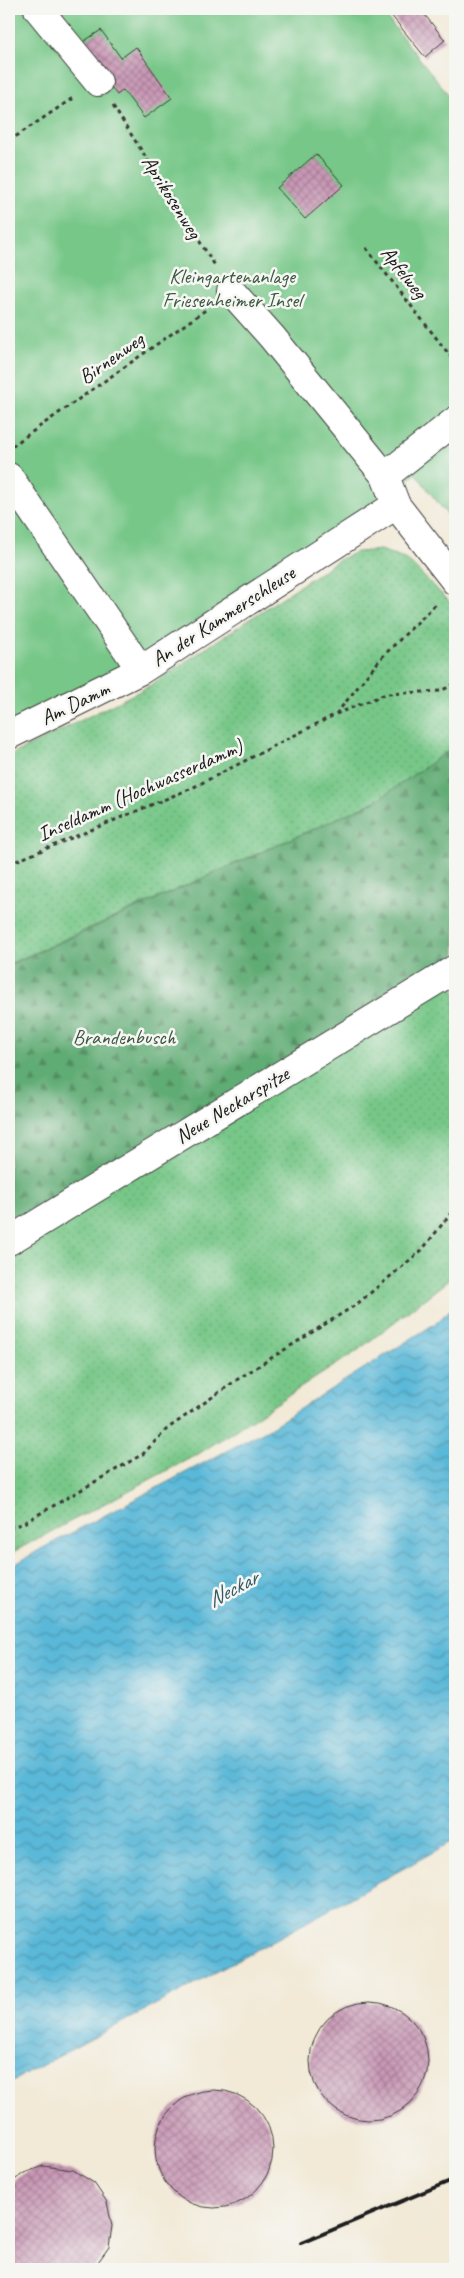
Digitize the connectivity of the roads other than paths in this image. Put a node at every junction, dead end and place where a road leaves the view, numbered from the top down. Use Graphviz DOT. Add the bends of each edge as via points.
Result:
graph roads {
  1 [pos="38,9"];
  2 [pos="98,82"];
  3 [pos="232,291"];
  4 [pos="455,421"];
  5 [pos="385,476"];
  6 [pos="9,477"];
  7 [pos="396,504"];
  8 [pos="448,590"];
  9 [pos="141,670"];
  10 [pos="9,735"];
  11 [pos="455,969"];
  12 [pos="9,1241"];
  1 -- 2 [label="lane"];
  3 -- 5 [label="lane"];
  4 -- 5 [label="lane"];
  5 -- 7 [label="lane"];
  6 -- 9 [label="lane, An der Kammerschleuse"];
  7 -- 8 [label="lane"];
  7 -- 9 [label="lane, An der Kammerschleuse"];
  9 -- 10 [label="lane, Am Damm"];
  11 -- 12 [label="lane, Neue Neckarspitze"];
}
